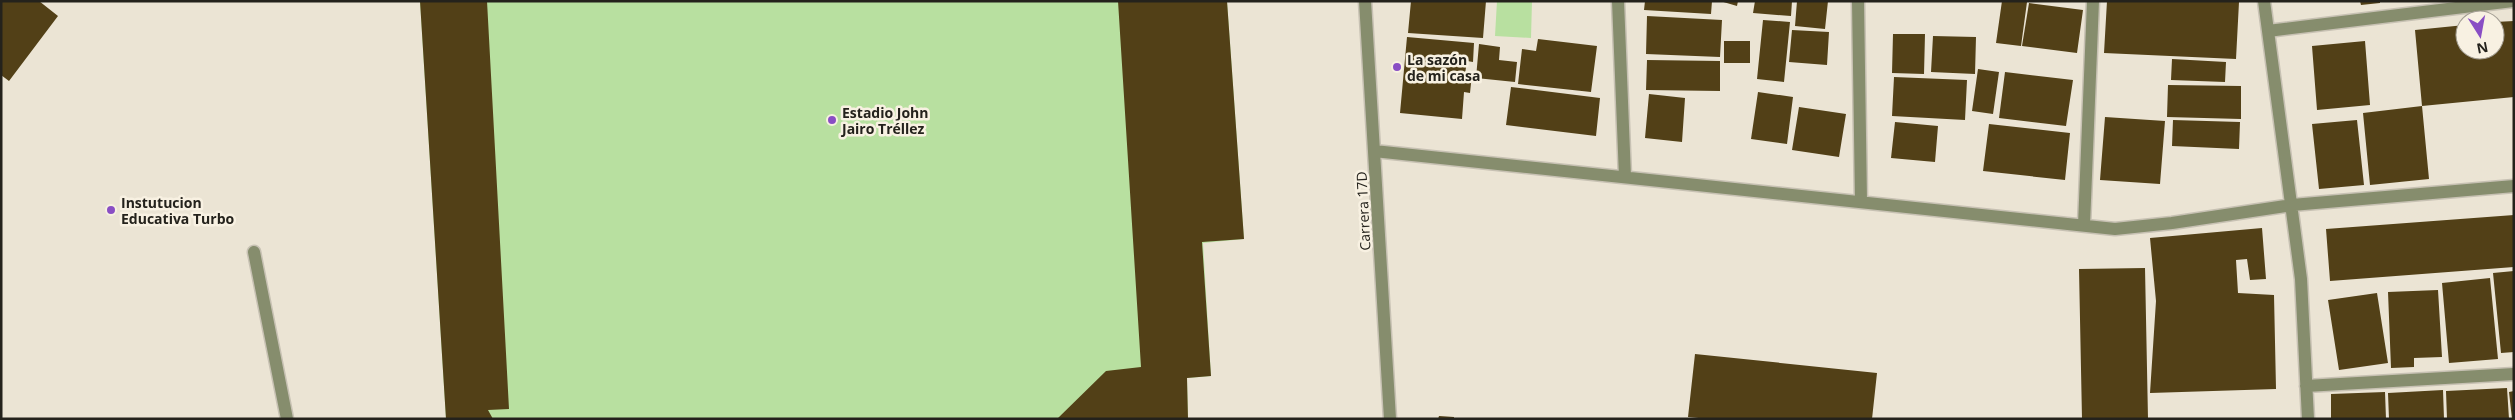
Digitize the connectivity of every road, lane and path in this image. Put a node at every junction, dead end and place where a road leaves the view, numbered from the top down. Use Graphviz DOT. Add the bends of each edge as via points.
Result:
graph roads {
  1 [pos="1365,1"];
  2 [pos="1618,1"];
  3 [pos="1858,1"];
  4 [pos="2093,1"];
  5 [pos="2264,1"];
  6 [pos="2514,1"];
  7 [pos="2268,31"];
  8 [pos="1374,151"];
  9 [pos="1625,177"];
  10 [pos="2514,186"];
  11 [pos="1861,202"];
  12 [pos="2292,206"];
  13 [pos="2084,225"];
  14 [pos="254,252"];
  15 [pos="2514,374"];
  16 [pos="2306,386"];
  17 [pos="288,419"];
  18 [pos="1390,419"];
  19 [pos="2308,419"];
  1 -- 8 [label="street, Carrera 17D"];
  2 -- 9 [label="street"];
  3 -- 11 [label="street"];
  4 -- 13 [label="street"];
  5 -- 7 [label="street"];
  6 -- 7 [label="street"];
  7 -- 12 [label="street"];
  8 -- 9 [label="street"];
  8 -- 18 [label="street, Carrera 17D"];
  9 -- 11 [label="street"];
  10 -- 12 [label="street"];
  11 -- 13 [label="street"];
  12 -- 13 [label="street" via="2172,224 2115,228"];
  12 -- 16 [label="street" via="2301,279"];
  14 -- 17 [label="street"];
  15 -- 16 [label="street"];
  16 -- 19 [label="street"];
}
